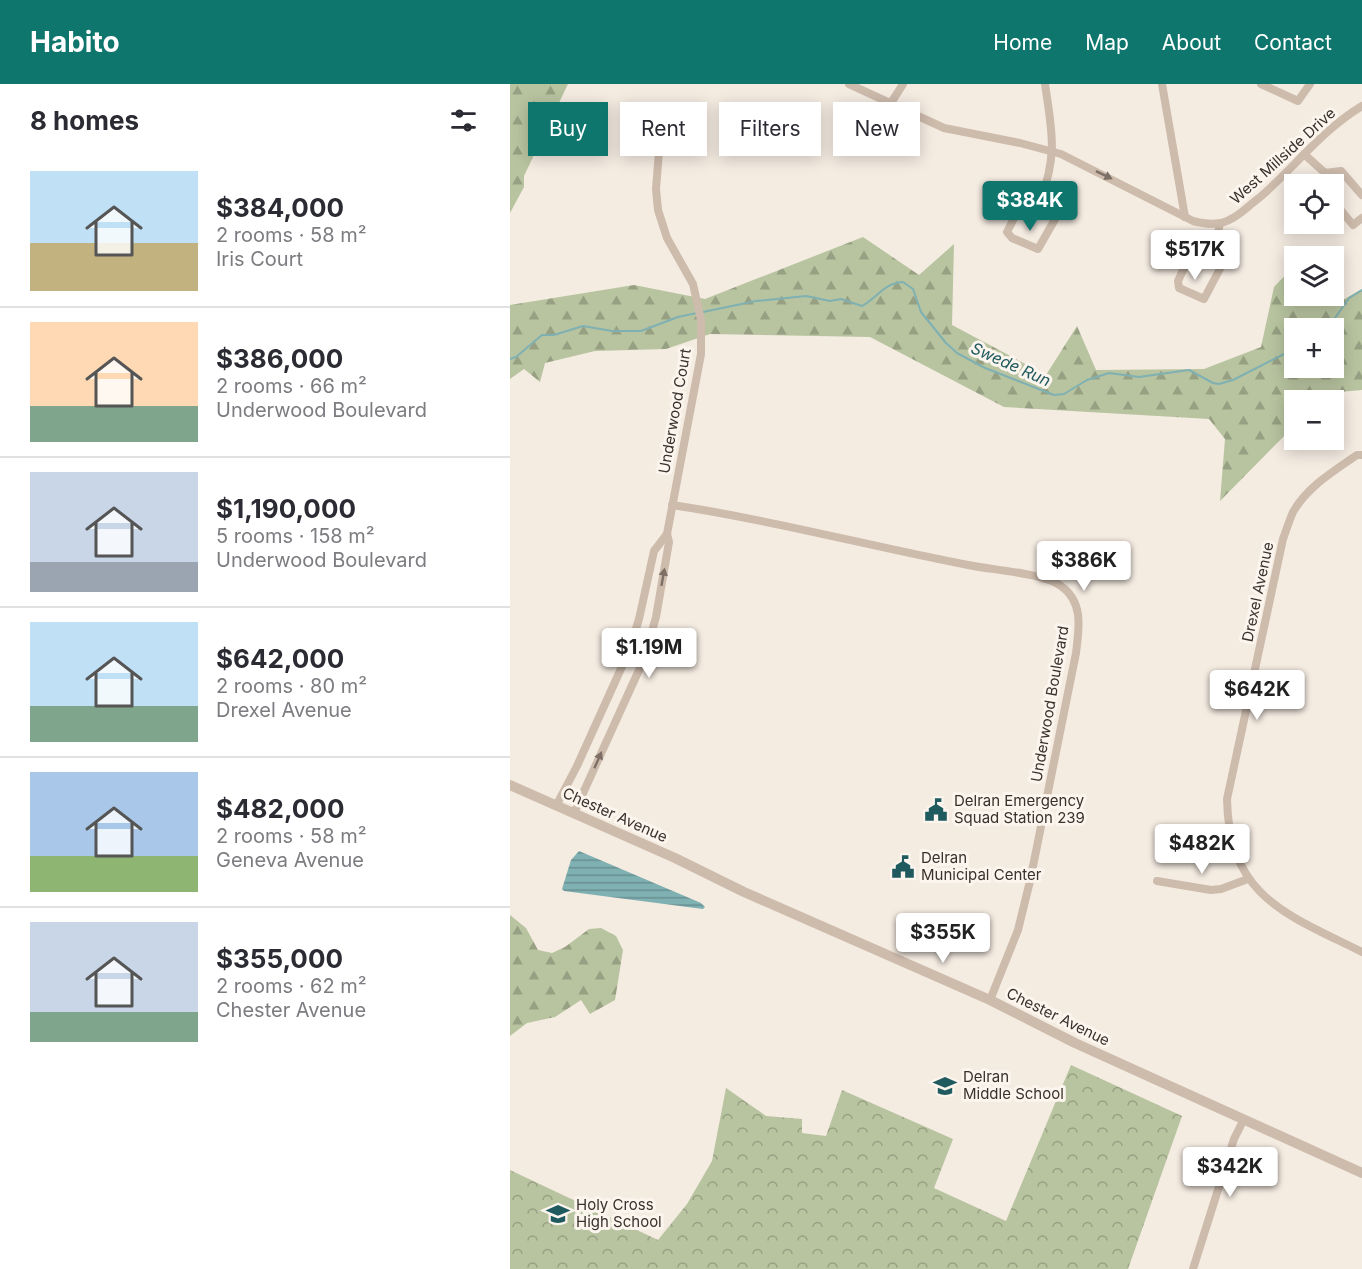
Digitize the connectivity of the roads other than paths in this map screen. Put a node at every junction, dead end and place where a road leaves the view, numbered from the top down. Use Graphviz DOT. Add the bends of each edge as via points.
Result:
graph roads {
  1 [pos="849,84"];
  2 [pos="903,84"];
  3 [pos="1045,84"];
  4 [pos="1162,84"];
  5 [pos="1261,84"];
  6 [pos="1310,84"];
  7 [pos="889,102"];
  8 [pos="892,102"];
  9 [pos="1362,106"];
  10 [pos="920,117"];
  11 [pos="1053,151"];
  12 [pos="1304,154"];
  13 [pos="659,156"];
  14 [pos="1325,173"];
  15 [pos="1362,195"];
  16 [pos="1040,202"];
  17 [pos="1344,214"];
  18 [pos="1185,217"];
  19 [pos="1362,218"];
  20 [pos="1220,223"];
  21 [pos="1209,254"];
  22 [pos="1362,455"];
  23 [pos="672,505"];
  24 [pos="667,534"];
  25 [pos="510,785"];
  26 [pos="556,806"];
  27 [pos="574,813"];
  28 [pos="1248,879"];
  29 [pos="1157,881"];
  30 [pos="1362,952"];
  31 [pos="990,1000"];
  32 [pos="1244,1119"];
  33 [pos="1362,1173"];
  34 [pos="1194,1269"];
  1 -- 7 [label="street"];
  2 -- 8 [label="street"];
  3 -- 11 [label="street"];
  4 -- 18 [label="street"];
  5 -- 6 [label="street" via="1298,101"];
  9 -- 12 [label="street, West Millside Drive"];
  10 -- 11 [label="street" via="944,128"];
  11 -- 16 [label="street"];
  11 -- 18 [label="street, one-way"];
  12 -- 14 [label="street"];
  12 -- 20 [label="street, West Millside Drive" via="1245,210"];
  13 -- 23 [label="street, Underwood Court" via="658,210 667,238 693,284 701,320 700,354"];
  14 -- 15 [label="street" via="1341,171"];
  16 -- 16 [label="street" via="1058,214 1038,249 1007,232 1025,197"];
  17 -- 19 [label="street" via="1353,225"];
  18 -- 20 [label="street" via="1201,223"];
  20 -- 21 [label="street"];
  21 -- 21 [label="street" via="1223,263 1204,299 1179,288 1178,281 1193,249"];
  22 -- 28 [label="street, Drexel Avenue" via="1320,480 1293,513 1283,539 1227,799 1230,840"];
  23 -- 24 [label="street"];
  23 -- 31 [label="street, Underwood Boulevard" via="1050,580 1069,593 1079,615 1076,653 1018,930"];
  24 -- 26 [label="street" via="654,550 629,651"];
  27 -- 24 [label="street, one-way" via="644,659 656,617 669,542"];
  25 -- 26 [label="street, Chester Avenue"];
  26 -- 27 [label="street, Chester Avenue"];
  27 -- 31 [label="street, Chester Avenue"];
  28 -- 29 [label="street" via="1211,890"];
  28 -- 30 [label="street, Drexel Avenue" via="1266,900 1287,915"];
  31 -- 32 [label="street, Chester Avenue"];
  32 -- 33 [label="street, Chester Avenue"];
  32 -- 34 [label="street" via="1234,1139"];
}
